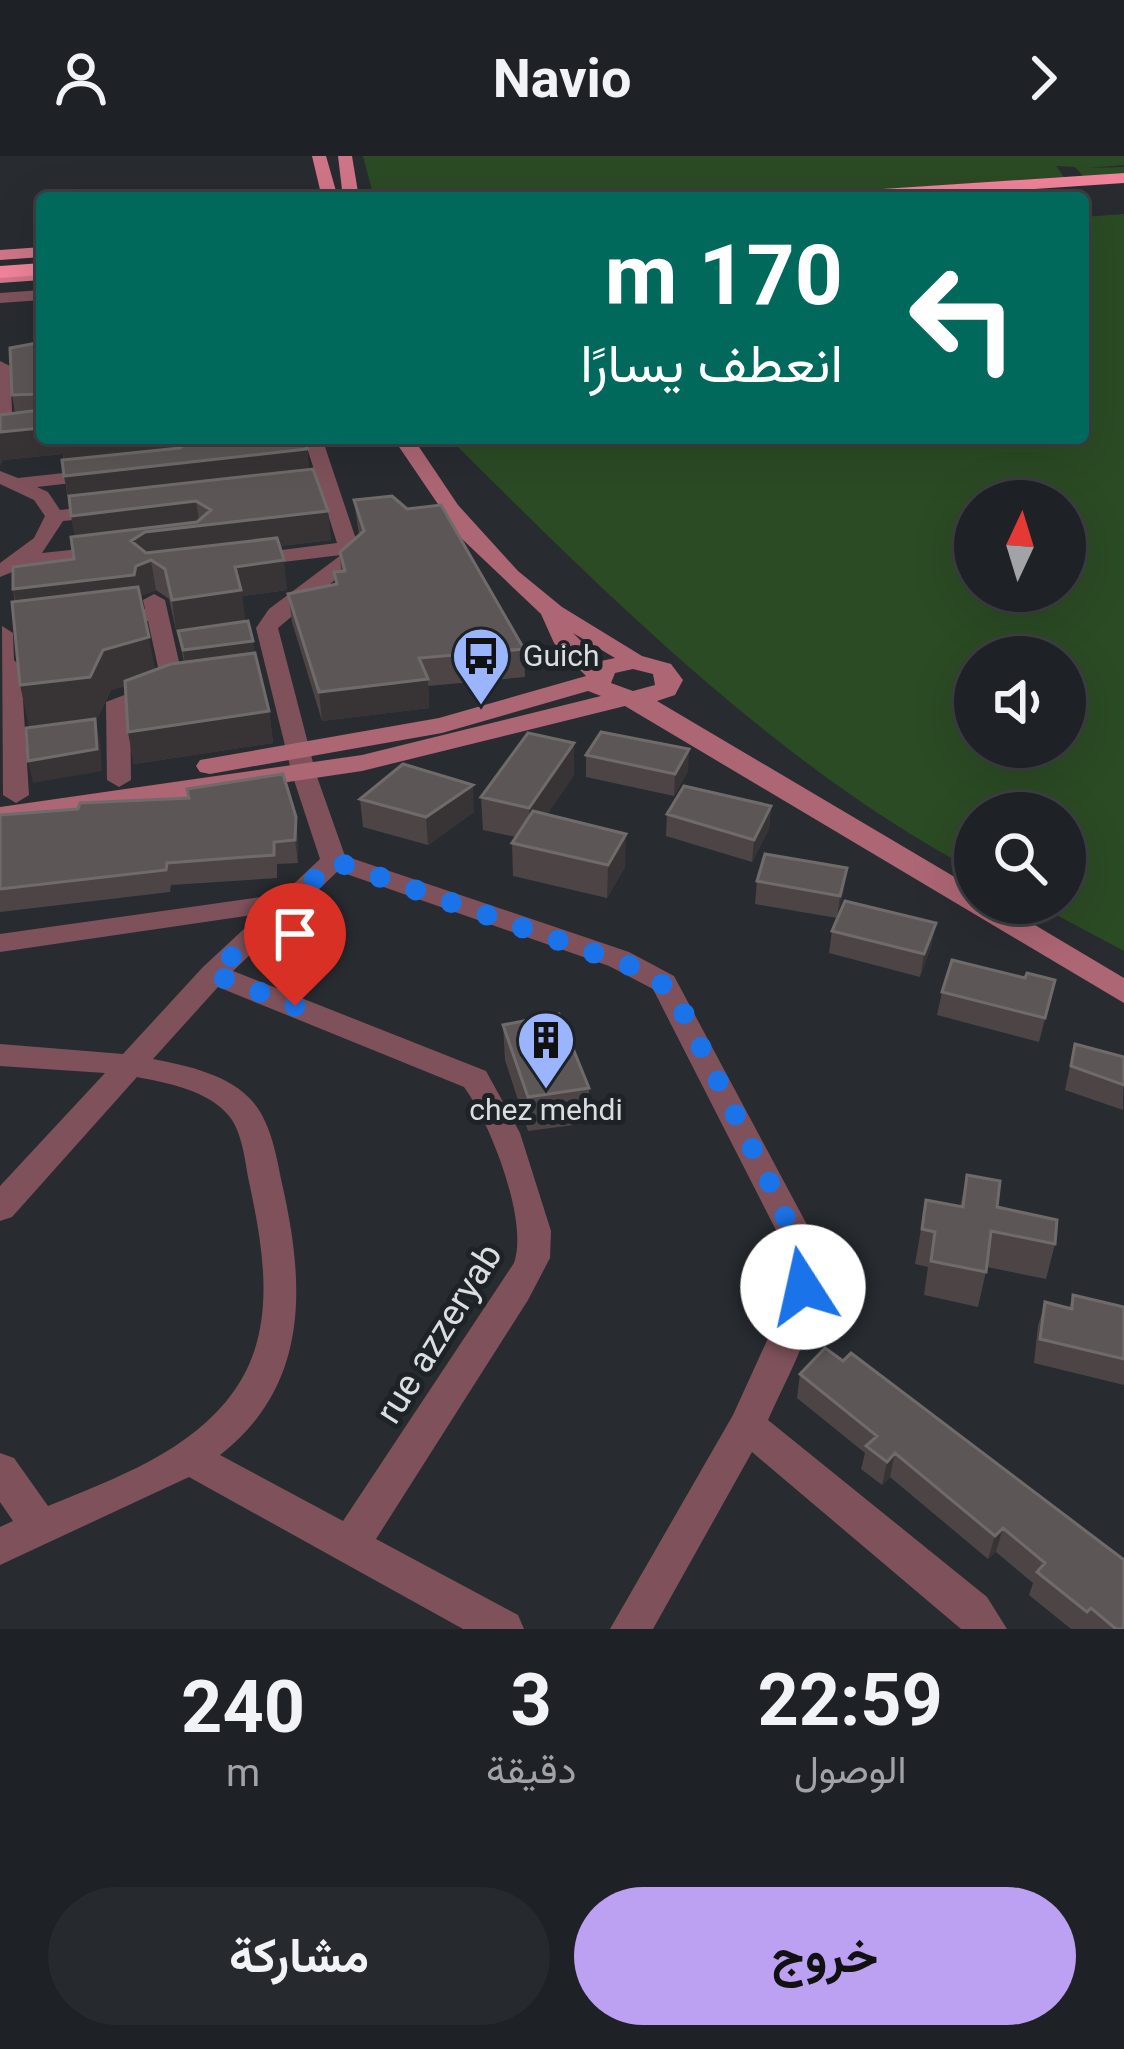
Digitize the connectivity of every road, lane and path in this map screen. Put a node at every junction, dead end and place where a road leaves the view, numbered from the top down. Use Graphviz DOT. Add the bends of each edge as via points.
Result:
graph roads {
  1 [pos="319,156"];
  2 [pos="345,156"];
  3 [pos="1124,187"];
  4 [pos="325,192"];
  5 [pos="354,192"];
  6 [pos="987,192"];
  7 [pos="1032,192"];
  8 [pos="1072,192"];
  9 [pos="1089,197"];
  10 [pos="36,264"];
  11 [pos="0,267"];
  12 [pos="36,295"];
  13 [pos="0,298"];
  14 [pos="8,365"];
  15 [pos="6,426"];
  16 [pos="313,444"];
  17 [pos="407,444"];
  18 [pos="112,474"];
  19 [pos="10,480"];
  20 [pos="123,508"];
  21 [pos="55,516"];
  22 [pos="351,548"];
  23 [pos="124,550"];
  24 [pos="228,563"];
  25 [pos="10,567"];
  26 [pos="150,572"];
  27 [pos="552,611"];
  28 [pos="156,614"];
  29 [pos="89,622"];
  30 [pos="8,632"];
  31 [pos="633,661"];
  32 [pos="2,663"];
  33 [pos="597,677"];
  34 [pos="669,686"];
  35 [pos="629,700"];
  36 [pos="585,709"];
  37 [pos="663,718"];
  38 [pos="14,740"];
  39 [pos="711,741"];
  40 [pos="301,764"];
  41 [pos="119,780"];
  42 [pos="5,802"];
  43 [pos="334,861"];
  44 [pos="289,902"];
  45 [pos="0,944"];
  46 [pos="213,974"];
  47 [pos="1124,992"];
  48 [pos="0,1055"];
  49 [pos="130,1068"];
  50 [pos="0,1208"];
  51 [pos="747,1425"];
  52 [pos="191,1459"];
  53 [pos="0,1470"];
  54 [pos="40,1527"];
  55 [pos="350,1545"];
  56 [pos="0,1547"];
  57 [pos="503,1629"];
  58 [pos="631,1629"];
  59 [pos="986,1629"];
  1 -- 4 [label="main road"];
  2 -- 5 [label="main road"];
  3 -- 6 [label="highway"];
  3 -- 7 [label="highway"];
  3 -- 8 [label="highway"];
  3 -- 9 [label="highway"];
  10 -- 11 [label="highway"];
  12 -- 13 [label="street"];
  14 -- 15 [label="street"];
  16 -- 22 [label="street" via="316,487"];
  17 -- 27 [label="street" via="481,543"];
  18 -- 19 [label="street"];
  19 -- 21 [label="street" via="41,496"];
  20 -- 21 [label="street"];
  21 -- 25 [label="street" via="51,531"];
  22 -- 24 [label="street"];
  22 -- 40 [label="street" via="348,563 256,630"];
  23 -- 25 [label="street"];
  26 -- 28 [label="street"];
  27 -- 31 [label="street"];
  27 -- 33 [label="street" via="563,638"];
  28 -- 29 [label="street"];
  28 -- 41 [label="street" via="183,683 121,699 104,727"];
  30 -- 32 [label="street"];
  31 -- 33 [label="street"];
  31 -- 34 [label="street" via="662,669"];
  32 -- 38 [label="street" via="10,668"];
  33 -- 35 [label="street" via="601,690"];
  33 -- 40 [label="street"];
  34 -- 35 [label="street"];
  34 -- 39 [label="street"];
  35 -- 36 [label="street"];
  35 -- 37 [label="street"];
  36 -- 37 [label="street"];
  36 -- 40 [label="street"];
  37 -- 39 [label="street"];
  38 -- 42 [label="street"];
  39 -- 47 [label="street"];
  40 -- 41 [label="street"];
  40 -- 42 [label="street"];
  40 -- 43 [label="street"];
  41 -- 42 [label="street"];
  43 -- 44 [label="street"];
  43 -- 51 [label="street" via="619,959 673,992 804,1262 798,1312"];
  44 -- 45 [label="street"];
  44 -- 46 [label="street"];
  46 -- 49 [label="street"];
  46 -- 55 [label="street, rue azzeryab" via="475,1079 534,1229 535,1249 516,1290"];
  48 -- 49 [label="street"];
  49 -- 50 [label="street"];
  49 -- 52 [label="street" via="213,1089 244,1113 273,1222 282,1295 268,1364 237,1415"];
  51 -- 58 [label="street"];
  51 -- 59 [label="street" via="973,1610"];
  52 -- 54 [label="street"];
  52 -- 55 [label="street"];
  53 -- 54 [label="street"];
  54 -- 56 [label="street"];
  55 -- 57 [label="street"];
}
